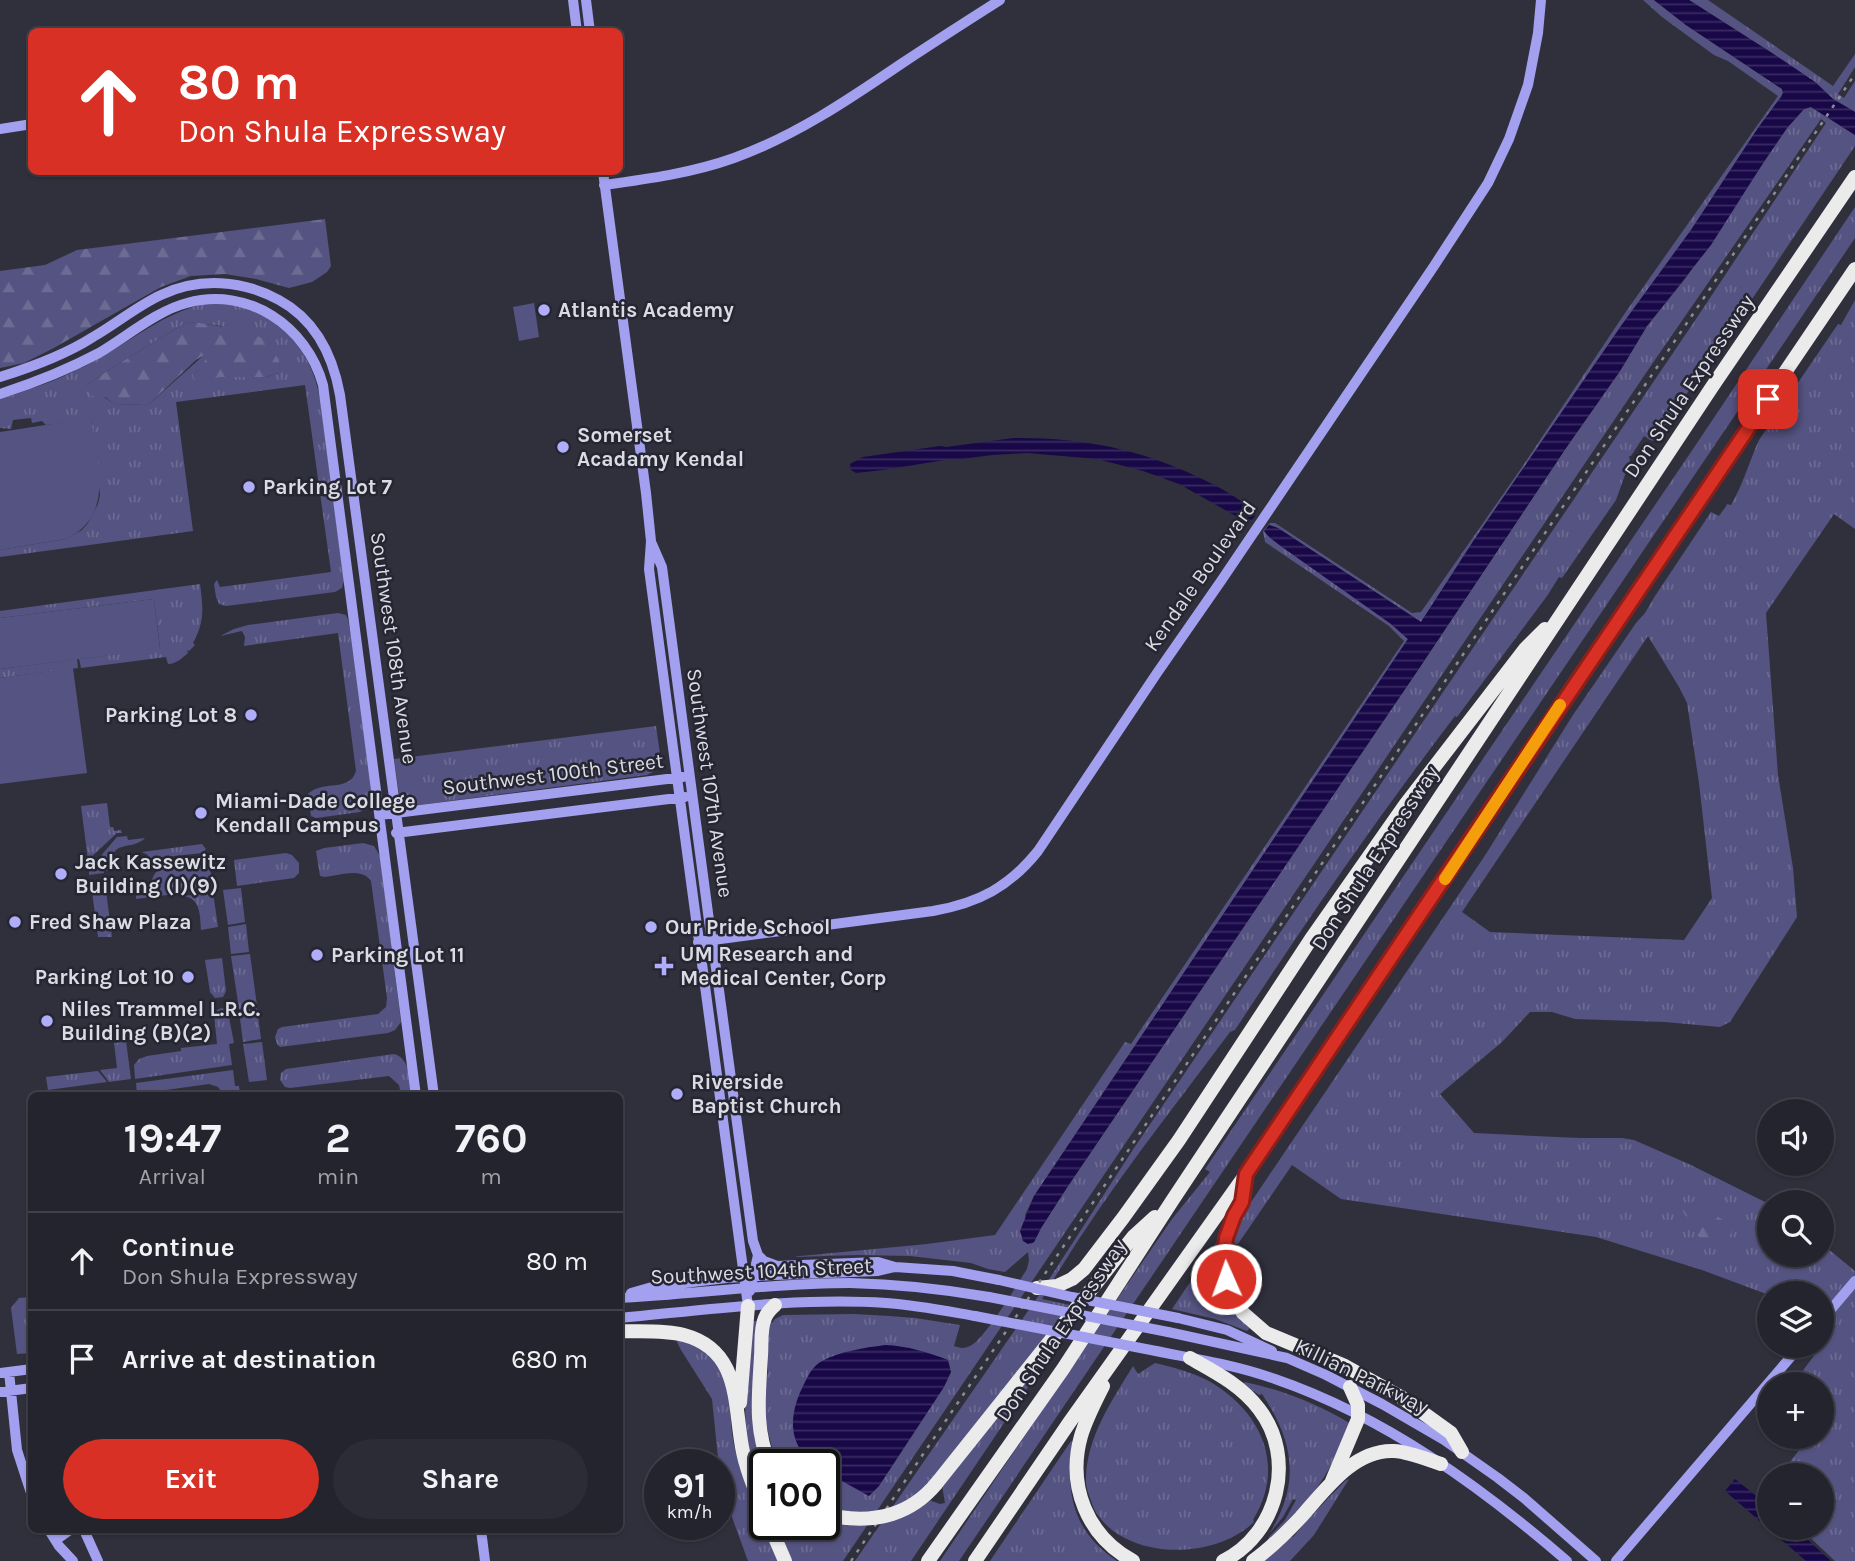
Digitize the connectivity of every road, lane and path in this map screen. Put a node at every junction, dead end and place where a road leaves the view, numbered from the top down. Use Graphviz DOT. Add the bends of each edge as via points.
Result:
graph roads {
  1 [pos="573,0"];
  2 [pos="586,0"];
  3 [pos="1000,0"];
  4 [pos="1541,0"];
  5 [pos="576,28"];
  6 [pos="590,28"];
  7 [pos="28,124"];
  8 [pos="0,128"];
  9 [pos="603,175"];
  10 [pos="1855,177"];
  11 [pos="604,185"];
  12 [pos="1855,269"];
  13 [pos="71,349"];
  14 [pos="0,377"];
  15 [pos="41,380"];
  16 [pos="0,394"];
  17 [pos="651,541"];
  18 [pos="1573,600"];
  19 [pos="690,776"];
  20 [pos="677,778"];
  21 [pos="692,796"];
  22 [pos="680,798"];
  23 [pos="397,813"];
  24 [pos="380,815"];
  25 [pos="400,832"];
  26 [pos="383,834"];
  27 [pos="705,887"];
  28 [pos="691,889"];
  29 [pos="712,940"];
  30 [pos="698,942"];
  31 [pos="415,1092"];
  32 [pos="433,1092"];
  33 [pos="1246,1174"];
  34 [pos="1172,1201"];
  35 [pos="758,1255"];
  36 [pos="895,1266"];
  37 [pos="1855,1281"];
  38 [pos="748,1282"];
  39 [pos="1037,1288"];
  40 [pos="623,1296"];
  41 [pos="989,1297"];
  42 [pos="775,1305"];
  43 [pos="748,1306"];
  44 [pos="1834,1306"];
  45 [pos="975,1316"];
  46 [pos="623,1318"];
  47 [pos="623,1331"];
  48 [pos="1189,1358"];
  49 [pos="1287,1358"];
  50 [pos="1790,1358"];
  51 [pos="1115,1359"];
  52 [pos="28,1369"];
  53 [pos="5,1372"];
  54 [pos="1350,1387"];
  55 [pos="28,1388"];
  56 [pos="6,1391"];
  57 [pos="739,1412"];
  58 [pos="1359,1415"];
  59 [pos="764,1449"];
  60 [pos="1462,1452"];
  61 [pos="1441,1464"];
  62 [pos="749,1469"];
  63 [pos="1331,1483"];
  64 [pos="28,1485"];
  65 [pos="840,1516"];
  66 [pos="51,1533"];
  67 [pos="66,1533"];
  68 [pos="85,1533"];
  69 [pos="481,1533"];
  70 [pos="56,1540"];
  71 [pos="776,1540"];
  72 [pos="73,1561"];
  73 [pos="98,1561"];
  74 [pos="485,1561"];
  75 [pos="785,1561"];
  76 [pos="929,1561"];
  77 [pos="975,1561"];
  78 [pos="1133,1561"];
  79 [pos="1223,1561"];
  80 [pos="1253,1561"];
  81 [pos="1567,1561"];
  82 [pos="1596,1561"];
  83 [pos="1616,1561"];
  1 -- 5 [label="street"];
  2 -- 6 [label="street"];
  3 -- 11 [label="street" via="856,95 776,140 694,170"];
  4 -- 29 [label="street, Kendale Boulevard" via="1528,85 1488,183 1028,864 1001,887 960,906"];
  7 -- 8 [label="street"];
  9 -- 11 [label="street, Southwest 107th Avenue"];
  10 -- 18 [label="highway, Don Shula Expressway"];
  11 -- 17 [label="street, Southwest 107th Avenue"];
  12 -- 33 [label="highway"];
  13 -- 14 [label="street"];
  13 -- 15 [label="street" via="70,359 48,370"];
  13 -- 23 [label="street, Southwest 108th Avenue" via="161,295 190,285 221,283 244,286 288,305 323,341 337,378"];
  15 -- 16 [label="street"];
  15 -- 24 [label="street, Southwest 108th Avenue" via="186,303 236,301 258,308 295,334 323,385"];
  17 -- 19 [label="street, Southwest 107th Avenue" via="662,567"];
  17 -- 20 [label="street, Southwest 107th Avenue" via="649,569"];
  18 -- 34 [label="highway, Don Shula Expressway"];
  18 -- 39 [label="highway" via="1525,649 1405,805 1123,1219 1078,1274 1057,1286"];
  19 -- 20 [label="street, Southwest 100th Street"];
  19 -- 21 [label="street, Southwest 107th Avenue"];
  20 -- 22 [label="street, Southwest 107th Avenue"];
  20 -- 23 [label="street, Southwest 100th Street"];
  21 -- 22 [label="street, Southwest 100th Street"];
  21 -- 27 [label="street, Southwest 107th Avenue"];
  22 -- 25 [label="street, Southwest 100th Street"];
  22 -- 28 [label="street, Southwest 107th Avenue"];
  23 -- 24 [label="street, Southwest 100th Street"];
  23 -- 25 [label="street, Southwest 108th Avenue"];
  24 -- 26 [label="street, Southwest 108th Avenue"];
  25 -- 26 [label="street, Southwest 100th Street"];
  25 -- 32 [label="street, Southwest 108th Avenue"];
  26 -- 31 [label="street, Southwest 108th Avenue"];
  27 -- 28 [label="street"];
  27 -- 29 [label="street, Southwest 107th Avenue"];
  28 -- 30 [label="street, Southwest 107th Avenue"];
  29 -- 30 [label="street, Kendale Boulevard"];
  29 -- 35 [label="street, Southwest 107th Avenue"];
  30 -- 38 [label="street, Southwest 107th Avenue" via="738,1244"];
  33 -- 51 [label="highway"];
  33 -- 60 [label="highway" via="1224,1256 1228,1286 1243,1313 1266,1333 1345,1366 1401,1397 1451,1433"];
  34 -- 65 [label="highway, bridge" via="1133,1237 921,1499 892,1515 871,1519"];
  34 -- 76 [label="highway, Don Shula Expressway" via="1063,1369"];
  35 -- 36 [label="street" via="777,1266 878,1262"];
  35 -- 38 [label="street, Southwest 107th Avenue"];
  36 -- 38 [label="street"];
  36 -- 39 [label="street, bridge" via="953,1271"];
  37 -- 44 [label="street"];
  38 -- 40 [label="street" via="652,1287"];
  38 -- 41 [label="street, Southwest 104th Street" via="883,1284"];
  38 -- 43 [label="street, Southwest 107th Avenue"];
  39 -- 49 [label="street, bridge" via="1210,1325"];
  41 -- 49 [label="street, Killian Parkway, bridge"];
  42 -- 43 [label="street, Southwest 104th Street"];
  42 -- 45 [label="street, Southwest 104th Street" via="885,1303"];
  42 -- 59 [label="highway" via="763,1325 758,1411"];
  43 -- 46 [label="street, Southwest 104th Street"];
  43 -- 57 [label="highway"];
  45 -- 48 [label="street, Killian Parkway, bridge"];
  47 -- 57 [label="highway" via="678,1334 704,1344 727,1369"];
  48 -- 58 [label="street, Killian Parkway" via="1275,1378"];
  48 -- 79 [label="highway" via="1250,1398 1269,1426 1279,1457 1278,1490 1265,1522 1245,1547"];
  49 -- 54 [label="street, Killian Parkway"];
  50 -- 83 [label="street"];
  51 -- 77 [label="highway"];
  51 -- 78 [label="highway" via="1082,1436 1077,1486 1097,1531"];
  52 -- 53 [label="street"];
  53 -- 56 [label="street"];
  54 -- 58 [label="highway"];
  54 -- 60 [label="street, Killian Parkway"];
  55 -- 56 [label="street"];
  56 -- 64 [label="street"];
  57 -- 62 [label="highway"];
  58 -- 61 [label="street, Killian Parkway"];
  58 -- 63 [label="highway"];
  60 -- 82 [label="street, Killian Parkway"];
  61 -- 63 [label="highway" via="1408,1453 1383,1452 1363,1458"];
  61 -- 81 [label="street, Killian Parkway" via="1512,1514"];
  63 -- 80 [label="highway" via="1275,1544"];
  66 -- 70 [label="street"];
  67 -- 70 [label="street"];
  68 -- 73 [label="street"];
  69 -- 74 [label="street"];
  70 -- 72 [label="street"];
  71 -- 75 [label="highway"];
}
